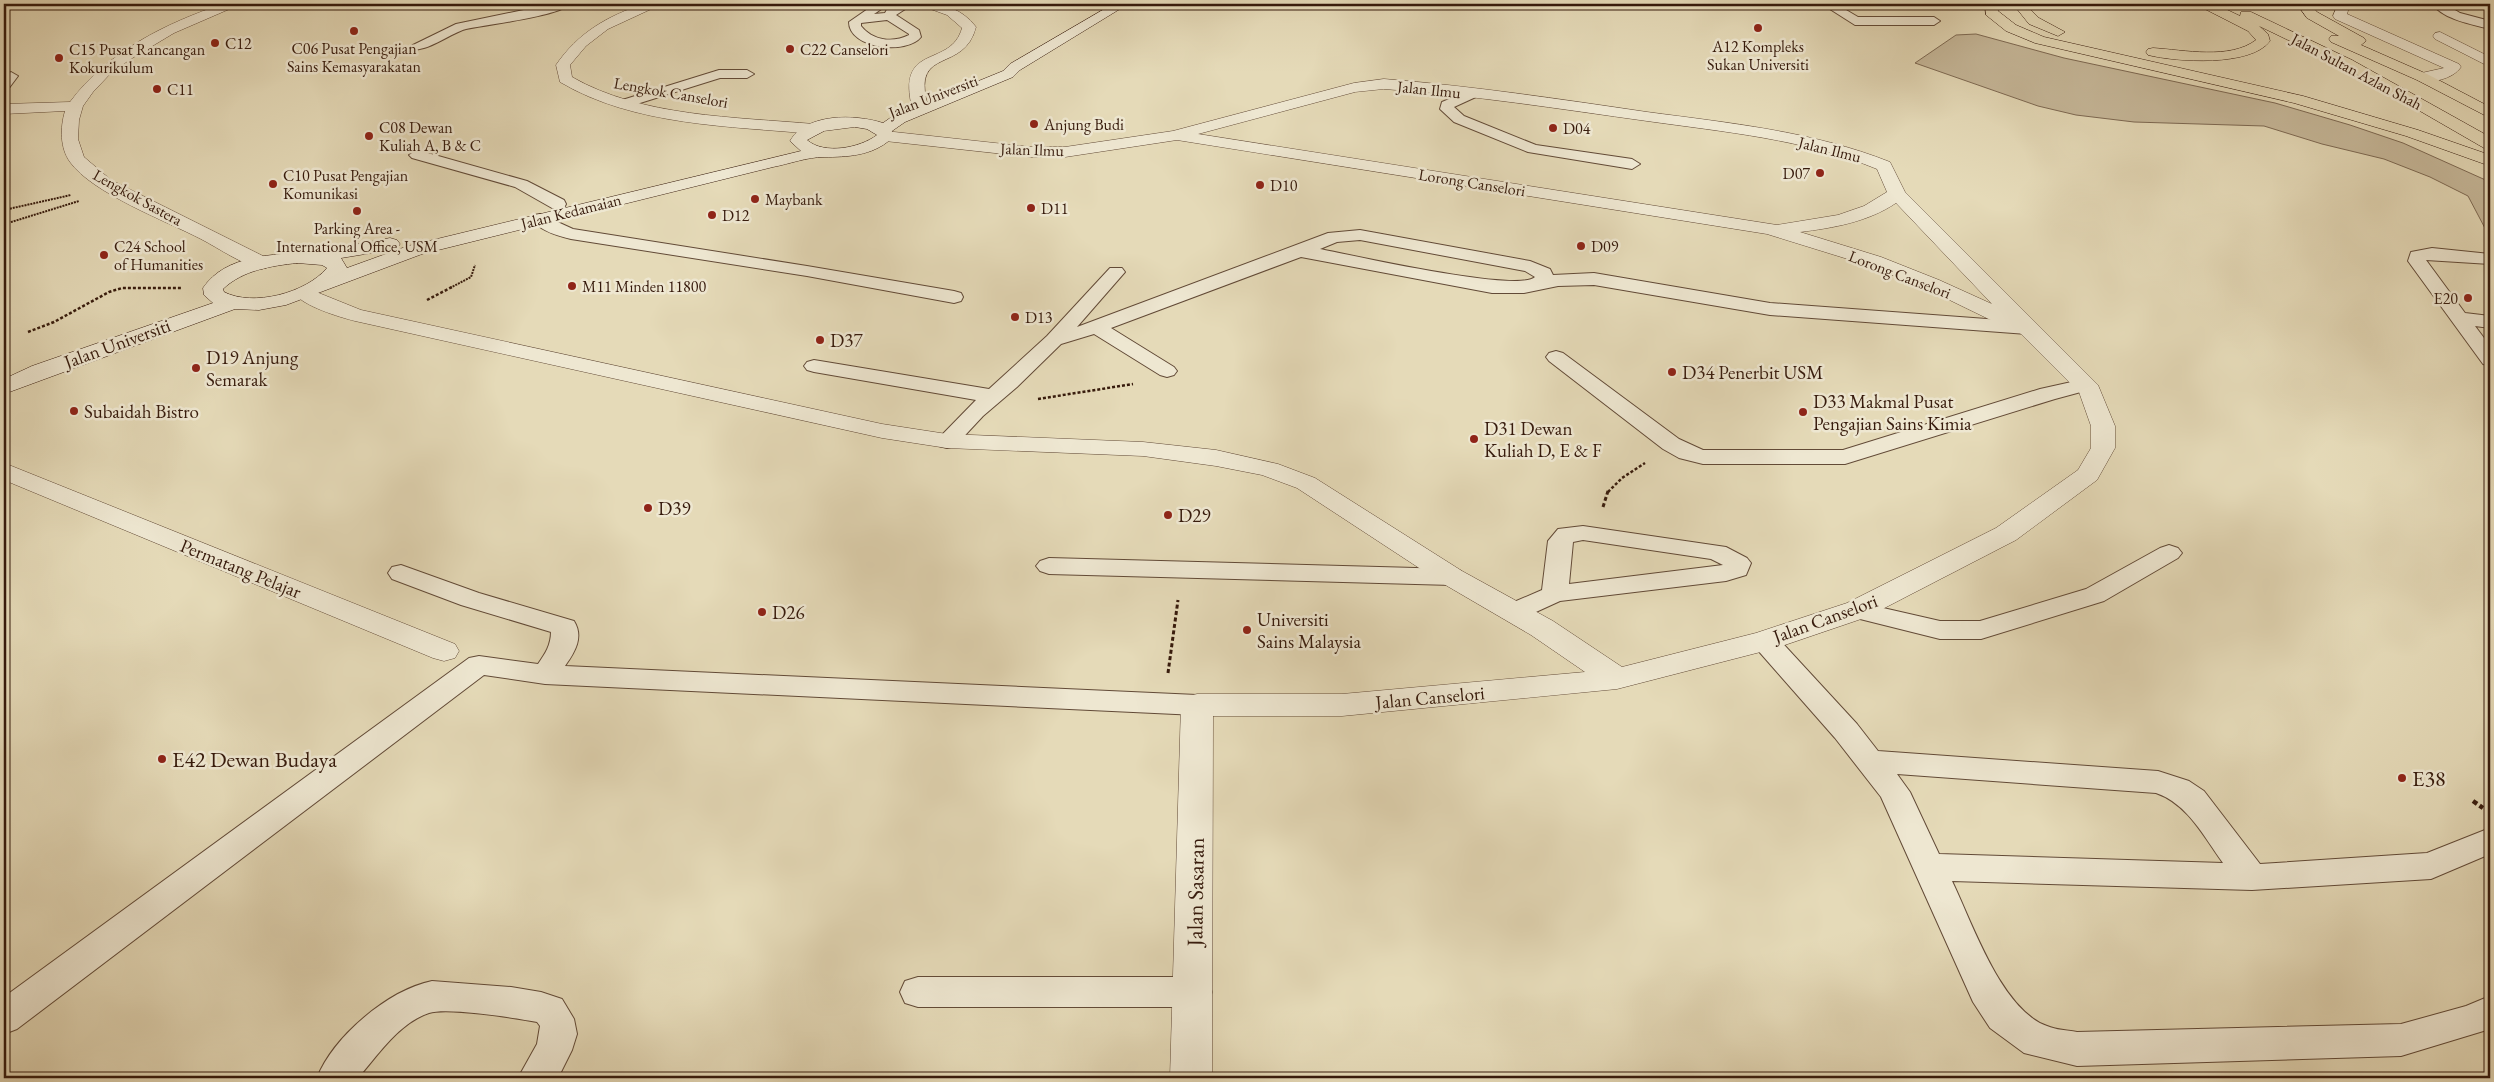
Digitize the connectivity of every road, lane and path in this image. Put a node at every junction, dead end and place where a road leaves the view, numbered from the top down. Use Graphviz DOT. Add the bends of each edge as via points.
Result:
graph roads {
  1 [pos="235,4"];
  2 [pos="564,4"];
  3 [pos="656,4"];
  4 [pos="884,4"];
  5 [pos="907,4"];
  6 [pos="930,4"];
  7 [pos="1122,4"];
  8 [pos="1991,4"];
  9 [pos="2026,4"];
  10 [pos="2206,4"];
  11 [pos="2220,4"];
  12 [pos="2303,4"];
  13 [pos="2344,4"];
  14 [pos="2438,4"];
  15 [pos="1830,5"];
  16 [pos="1850,6"];
  17 [pos="889,16"];
  18 [pos="857,20"];
  19 [pos="1934,21"];
  20 [pos="2298,22"];
  21 [pos="2490,25"];
  22 [pos="2440,36"];
  23 [pos="417,46"];
  24 [pos="2490,63"];
  25 [pos="1015,67"];
  26 [pos="747,74"];
  27 [pos="2422,77"];
  28 [pos="1473,93"];
  29 [pos="919,103"];
  30 [pos="624,104"];
  31 [pos="75,106"];
  32 [pos="4,108"];
  33 [pos="2490,113"];
  34 [pos="850,123"];
  35 [pos="814,129"];
  36 [pos="885,133"];
  37 [pos="1174,136"];
  38 [pos="798,141"];
  39 [pos="944,143"];
  40 [pos="2490,144"];
  41 [pos="871,146"];
  42 [pos="824,152"];
  43 [pos="417,155"];
  44 [pos="2490,161"];
  45 [pos="1632,164"];
  46 [pos="80,193"];
  47 [pos="1897,194"];
  48 [pos="82,200"];
  49 [pos="558,204"];
  50 [pos="5,210"];
  51 [pos="4,217"];
  52 [pos="540,219"];
  53 [pos="4,220"];
  54 [pos="1770,229"];
  55 [pos="1300,250"];
  56 [pos="312,257"];
  57 [pos="2490,259"];
  58 [pos="262,262"];
  59 [pos="1116,272"];
  60 [pos="471,277"];
  61 [pos="116,284"];
  62 [pos="1538,284"];
  63 [pos="122,288"];
  64 [pos="213,288"];
  65 [pos="314,288"];
  66 [pos="954,297"];
  67 [pos="232,303"];
  68 [pos="2459,318"];
  69 [pos="386,322"];
  70 [pos="2490,322"];
  71 [pos="1096,328"];
  72 [pos="2026,328"];
  73 [pos="28,332"];
  74 [pos="1054,340"];
  75 [pos="2484,342"];
  76 [pos="1556,357"];
  77 [pos="2490,360"];
  78 [pos="814,366"];
  79 [pos="4,371"];
  80 [pos="1167,371"];
  81 [pos="2085,385"];
  82 [pos="1126,386"];
  83 [pos="4,387"];
  84 [pos="986,402"];
  85 [pos="947,441"];
  86 [pos="1644,463"];
  87 [pos="4,472"];
  88 [pos="1603,508"];
  89 [pos="2169,553"];
  90 [pos="1049,566"];
  91 [pos="401,573"];
  92 [pos="1452,577"];
  93 [pos="1180,590"];
  94 [pos="1555,594"];
  95 [pos="1858,610"];
  96 [pos="1516,611"];
  97 [pos="1765,640"];
  98 [pos="444,650"];
  99 [pos="479,665"];
  100 [pos="1169,671"];
  101 [pos="545,675"];
  102 [pos="1617,680"];
  103 [pos="1197,705"];
  104 [pos="1871,761"];
  105 [pos="2490,840"];
  106 [pos="1928,866"];
  107 [pos="2252,877"];
  108 [pos="918,992"];
  109 [pos="1194,992"];
  110 [pos="2490,1012"];
  111 [pos="4,1018"];
  112 [pos="336,1078"];
  113 [pos="537,1078"];
  114 [pos="1191,1078"];
  1 -- 31 [label="street, Lengkok Sastera" via="186,21 150,40 94,82"];
  2 -- 23 [label="lane" via="460,27"];
  3 -- 30 [label="street, Lengkok Canselori" via="614,20 590,34 571,51 563,65 565,78 578,89"];
  4 -- 18 [label="lane"];
  5 -- 17 [label="lane" via="892,10"];
  6 -- 29 [label="street" via="963,19 969,27 969,36 959,48 918,71 914,80"];
  7 -- 25 [label="street, Jalan Universiti"];
  8 -- 44 [label="highway" via="1991,12 2003,24 2023,34 2062,46 2347,112"];
  9 -- 10 [label="highway" via="2023,9 2030,18 2052,30 2122,47 2188,54 2241,52 2257,47 2263,41 2253,28"];
  11 -- 40 [label="highway, Jalan Sultan Azlan Shah" via="2338,59"];
  12 -- 27 [label="highway" via="2316,18"];
  13 -- 27 [label="street" via="2340,16 2454,67 2447,73"];
  14 -- 21 [label="lane" via="2456,14"];
  15 -- 16 [label="lane"];
  15 -- 19 [label="lane" via="1855,21"];
  17 -- 18 [label="lane"];
  17 -- 18 [label="lane" via="915,33 915,37 895,43 875,42 855,28"];
  20 -- 27 [label="highway, Jalan Sultan Azlan Shah"];
  22 -- 24 [label="street"];
  25 -- 29 [label="street, Jalan Universiti" via="998,70"];
  25 -- 36 [label="street, Jalan Universiti" via="1008,74 899,119"];
  26 -- 30 [label="lane" via="719,74"];
  27 -- 33 [label="highway, Jalan Sultan Azlan Shah"];
  28 -- 37 [label="street, Jalan Ilmu" via="1384,84 1354,88"];
  28 -- 45 [label="lane" via="1452,101 1447,109 1459,119 1533,149"];
  28 -- 47 [label="street, Jalan Ilmu" via="1821,144 1884,166"];
  29 -- 34 [label="street, Jalan Universiti"];
  30 -- 35 [label="street, Lengkok Canselori" via="701,117"];
  31 -- 32 [label="street"];
  31 -- 58 [label="street, Lengkok Sastera" via="70,123 70,145 79,163 105,183"];
  34 -- 35 [label="street, Jalan Universiti"];
  34 -- 36 [label="street, Jalan Ilmu" via="865,123"];
  35 -- 38 [label="street, Jalan Kedamaian"];
  36 -- 39 [label="street, Jalan Ilmu"];
  36 -- 41 [label="street, Jalan Universiti"];
  37 -- 39 [label="street, Jalan Ilmu" via="1065,152 1031,152"];
  37 -- 54 [label="street, Lorong Canselori"];
  38 -- 42 [label="street" via="802,146"];
  38 -- 49 [label="street, Jalan Kedamaian" via="764,154"];
  39 -- 41 [label="street, Jalan Ilmu"];
  41 -- 42 [label="street" via="848,152"];
  42 -- 52 [label="street, Jalan Kedamaian"];
  43 -- 49 [label="lane" via="521,184"];
  46 -- 50 [label="path"];
  47 -- 54 [label="street, Lorong Canselori" via="1883,205 1850,219"];
  47 -- 72 [label="street, Jalan Canselori"];
  48 -- 53 [label="path" via="26,216 10,224"];
  49 -- 56 [label="street, Jalan Kedamaian" via="402,242"];
  50 -- 51 [label="path"];
  52 -- 65 [label="street, Jalan Kedamaian" via="415,250"];
  52 -- 66 [label="lane" via="571,234 807,270"];
  54 -- 72 [label="street, Lorong Canselori" via="1874,261"];
  55 -- 62 [label="lane" via="1492,287"];
  55 -- 62 [label="lane" via="1334,237 1360,235 1530,266 1544,273"];
  55 -- 71 [label="lane"];
  56 -- 58 [label="street, Jalan Universiti"];
  56 -- 65 [label="street" via="335,263 337,269 333,276"];
  57 -- 68 [label="lane" via="2432,253 2418,256 2417,261"];
  58 -- 64 [label="street, Jalan Universiti" via="225,277"];
  59 -- 74 [label="lane"];
  60 -- 69 [label="path"];
  61 -- 63 [label="path"];
  62 -- 72 [label="lane" via="1594,279 1770,309"];
  63 -- 64 [label="path"];
  63 -- 73 [label="path"];
  64 -- 67 [label="street" via="214,295 220,300"];
  64 -- 79 [label="street, Jalan Universiti"];
  65 -- 67 [label="street, Jalan Kedamaian" via="264,302"];
  65 -- 69 [label="street" via="344,311"];
  67 -- 83 [label="street, Jalan Universiti"];
  68 -- 70 [label="lane"];
  68 -- 75 [label="lane"];
  69 -- 85 [label="street" via="882,432"];
  71 -- 74 [label="lane"];
  71 -- 80 [label="lane"];
  72 -- 81 [label="street, Jalan Canselori"];
  74 -- 84 [label="lane"];
  75 -- 77 [label="lane"];
  76 -- 81 [label="lane" via="1671,444 1686,453 1703,457 1845,457"];
  78 -- 84 [label="lane"];
  81 -- 95 [label="street, Jalan Canselori" via="2090,390 2103,426 2103,448 2088,475 2006,534"];
  82 -- 84 [label="path"];
  84 -- 85 [label="lane"];
  85 -- 92 [label="street" via="1144,449 1270,469 1306,483"];
  86 -- 88 [label="path" via="1608,491"];
  87 -- 98 [label="street, Permatang Pelajar"];
  89 -- 95 [label="lane" via="2095,595 1981,630 1940,630"];
  90 -- 92 [label="lane"];
  91 -- 101 [label="lane" via="470,599 564,627 563,647"];
  92 -- 96 [label="street"];
  93 -- 100 [label="path"];
  94 -- 94 [label="lane" via="1562,541 1567,534 1583,533 1716,552 1738,563 1737,570 1726,573"];
  94 -- 96 [label="lane"];
  95 -- 97 [label="street, Jalan Canselori"];
  96 -- 102 [label="street"];
  97 -- 102 [label="street, Jalan Canselori"];
  97 -- 104 [label="lane"];
  98 -- 99 [label="lane, Permatang Pelajar"];
  99 -- 101 [label="lane, Permatang Pelajar"];
  99 -- 111 [label="lane"];
  101 -- 103 [label="lane, Permatang Pelajar"];
  102 -- 103 [label="street, Jalan Canselori" via="1342,705"];
  103 -- 109 [label="street, Jalan Sasaran"];
  104 -- 106 [label="lane" via="1894,792"];
  104 -- 107 [label="lane" via="2158,782 2193,799"];
  105 -- 107 [label="lane" via="2430,866"];
  106 -- 107 [label="lane"];
  106 -- 110 [label="lane" via="1986,991 2003,1017 2037,1041 2077,1049 2401,1040 2473,1020"];
  108 -- 109 [label="lane"];
  109 -- 114 [label="street, Jalan Sasaran"];
  112 -- 113 [label="lane" via="396,1012 431,997 549,1010 557,1020 558,1034 554,1050"];
}
